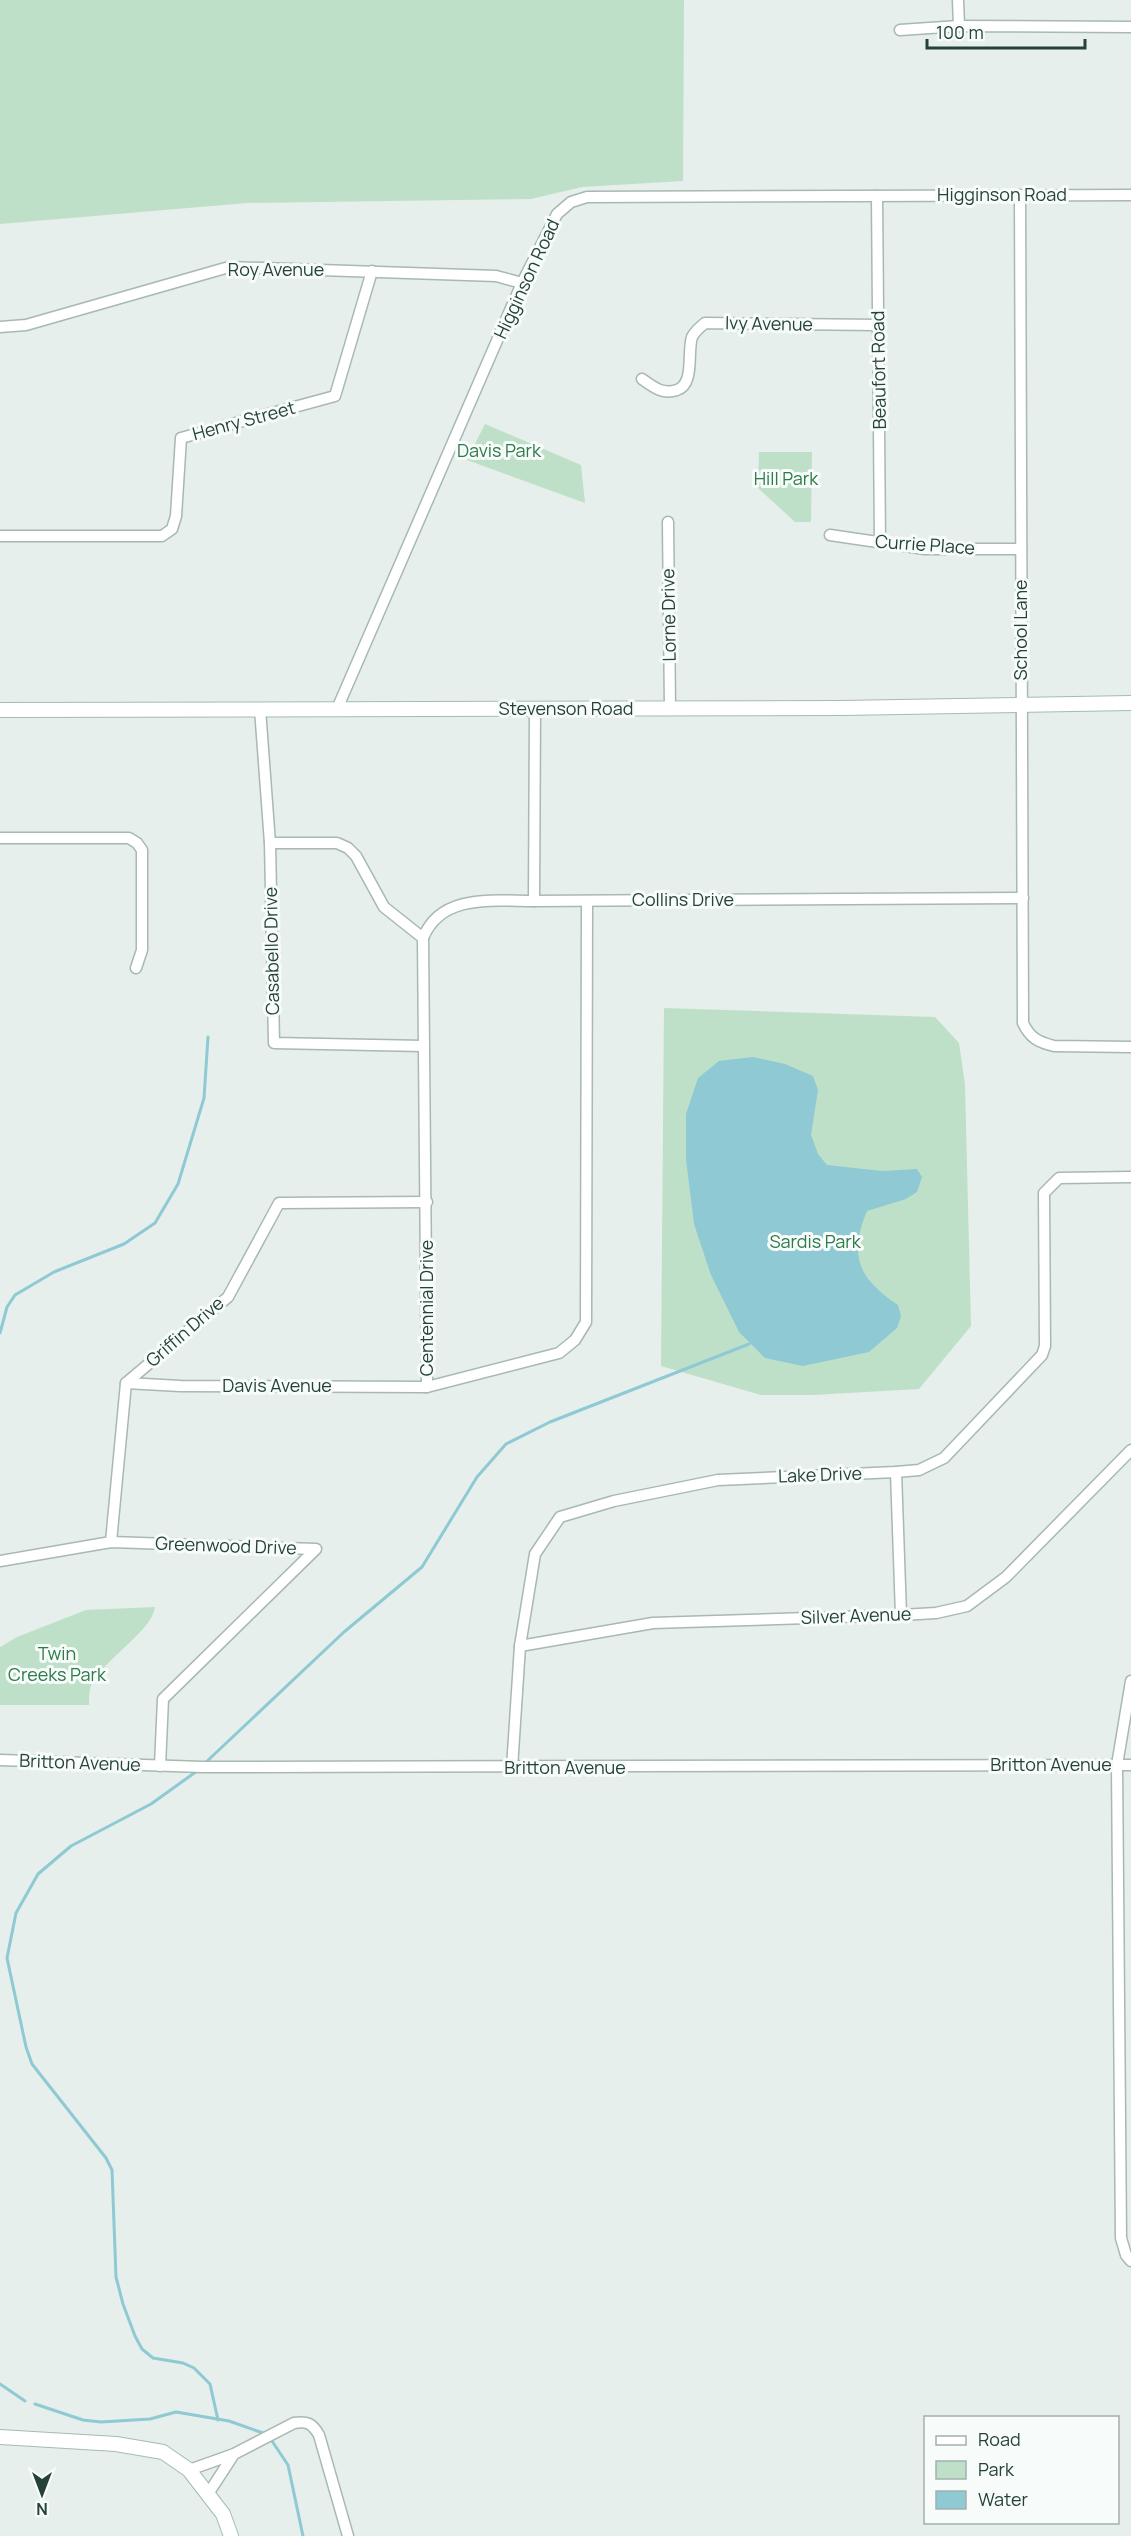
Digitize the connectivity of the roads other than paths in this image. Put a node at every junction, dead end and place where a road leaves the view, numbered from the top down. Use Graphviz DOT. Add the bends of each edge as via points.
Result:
graph roads {
  1 [pos="958,0"];
  2 [pos="959,26"];
  3 [pos="1131,27"];
  4 [pos="900,30"];
  5 [pos="1020,195"];
  6 [pos="1131,195"];
  7 [pos="877,196"];
  8 [pos="372,272"];
  9 [pos="522,283"];
  10 [pos="878,325"];
  11 [pos="0,327"];
  12 [pos="642,380"];
  13 [pos="668,522"];
  14 [pos="830,535"];
  15 [pos="0,536"];
  16 [pos="880,544"];
  17 [pos="1021,549"];
  18 [pos="1131,703"];
  19 [pos="1021,704"];
  20 [pos="337,709"];
  21 [pos="535,709"];
  22 [pos="670,709"];
  23 [pos="0,710"];
  24 [pos="260,710"];
  25 [pos="0,838"];
  26 [pos="270,843"];
  27 [pos="1023,898"];
  28 [pos="534,901"];
  29 [pos="587,901"];
  30 [pos="423,938"];
  31 [pos="136,968"];
  32 [pos="423,1046"];
  33 [pos="1131,1047"];
  34 [pos="1131,1177"];
  35 [pos="427,1202"];
  36 [pos="126,1383"];
  37 [pos="427,1387"];
  38 [pos="1131,1450"];
  39 [pos="896,1472"];
  40 [pos="111,1542"];
  41 [pos="0,1561"];
  42 [pos="901,1615"];
  43 [pos="520,1646"];
  44 [pos="1131,1681"];
  45 [pos="0,1760"];
  46 [pos="1117,1765"];
  47 [pos="1131,1765"];
  48 [pos="160,1766"];
  49 [pos="512,1768"];
  50 [pos="1131,2261"];
  51 [pos="0,2437"];
  52 [pos="234,2454"];
  53 [pos="189,2470"];
  54 [pos="208,2494"];
  55 [pos="231,2536"];
  56 [pos="348,2536"];
  1 -- 2 [label="street"];
  2 -- 3 [label="street"];
  2 -- 4 [label="street"];
  5 -- 6 [label="street, Higginson Road"];
  5 -- 7 [label="street, Higginson Road"];
  5 -- 17 [label="street, School Lane"];
  7 -- 9 [label="street, Higginson Road" via="587,197 571,202 557,214"];
  7 -- 10 [label="street, Beaufort Road"];
  8 -- 9 [label="street, Roy Avenue" via="496,276"];
  8 -- 11 [label="street, Roy Avenue" via="229,267 26,325"];
  8 -- 15 [label="street, Henry Street" via="335,396 181,438 172,529 162,536"];
  9 -- 20 [label="street, Higginson Road"];
  10 -- 12 [label="street, Ivy Avenue" via="705,323 692,338 683,388 657,390"];
  10 -- 16 [label="street, Beaufort Road"];
  13 -- 22 [label="street, Lorne Drive"];
  14 -- 16 [label="street, Currie Place"];
  16 -- 17 [label="street, Currie Place" via="926,549"];
  17 -- 19 [label="street, School Lane"];
  18 -- 19 [label="street, Stevenson Road"];
  19 -- 22 [label="street, Stevenson Road"];
  19 -- 27 [label="street, School Lane"];
  20 -- 21 [label="street, Stevenson Road"];
  20 -- 24 [label="street, Stevenson Road"];
  21 -- 22 [label="street, Stevenson Road"];
  21 -- 28 [label="street"];
  23 -- 24 [label="street, Stevenson Road"];
  24 -- 26 [label="street, Casabello Drive"];
  25 -- 31 [label="street" via="129,838 137,843 142,850 142,950"];
  26 -- 30 [label="street" via="337,843 348,848 384,907"];
  26 -- 32 [label="street, Casabello Drive" via="274,1043"];
  27 -- 29 [label="street, Collins Drive"];
  27 -- 33 [label="street, School Lane" via="1023,1023 1033,1039 1054,1046"];
  28 -- 29 [label="street, Collins Drive"];
  28 -- 30 [label="street" via="475,901 449,908 428,926"];
  29 -- 37 [label="street, Centennial Drive" via="586,1322 559,1353"];
  30 -- 32 [label="street, Centennial Drive"];
  32 -- 35 [label="street, Centennial Drive"];
  34 -- 39 [label="street, Lake Drive" via="1059,1178 1051,1184 1044,1193 1042,1355 944,1458 919,1470"];
  35 -- 36 [label="street, Griffin Drive" via="279,1203 228,1297"];
  35 -- 37 [label="street, Centennial Drive"];
  36 -- 37 [label="street, Davis Avenue"];
  36 -- 40 [label="street"];
  38 -- 42 [label="street, Silver Avenue" via="1006,1577 967,1606"];
  39 -- 42 [label="street"];
  39 -- 43 [label="street, Lake Drive" via="718,1480 614,1501 560,1517 535,1554"];
  40 -- 41 [label="street, Greenwood Drive"];
  40 -- 48 [label="street, Greenwood Drive" via="315,1549 163,1699"];
  42 -- 43 [label="street, Silver Avenue" via="653,1623"];
  43 -- 49 [label="street, Lake Drive"];
  44 -- 46 [label="street"];
  45 -- 48 [label="street, Britton Avenue"];
  46 -- 47 [label="street, Britton Avenue"];
  46 -- 49 [label="street, Britton Avenue"];
  46 -- 50 [label="street" via="1121,2238"];
  48 -- 49 [label="street, Britton Avenue"];
  51 -- 53 [label="street" via="116,2444 163,2452"];
  52 -- 53 [label="street"];
  52 -- 54 [label="street"];
  52 -- 56 [label="street" via="294,2422 313,2425"];
  53 -- 54 [label="street"];
  54 -- 55 [label="street" via="224,2514"];
}
